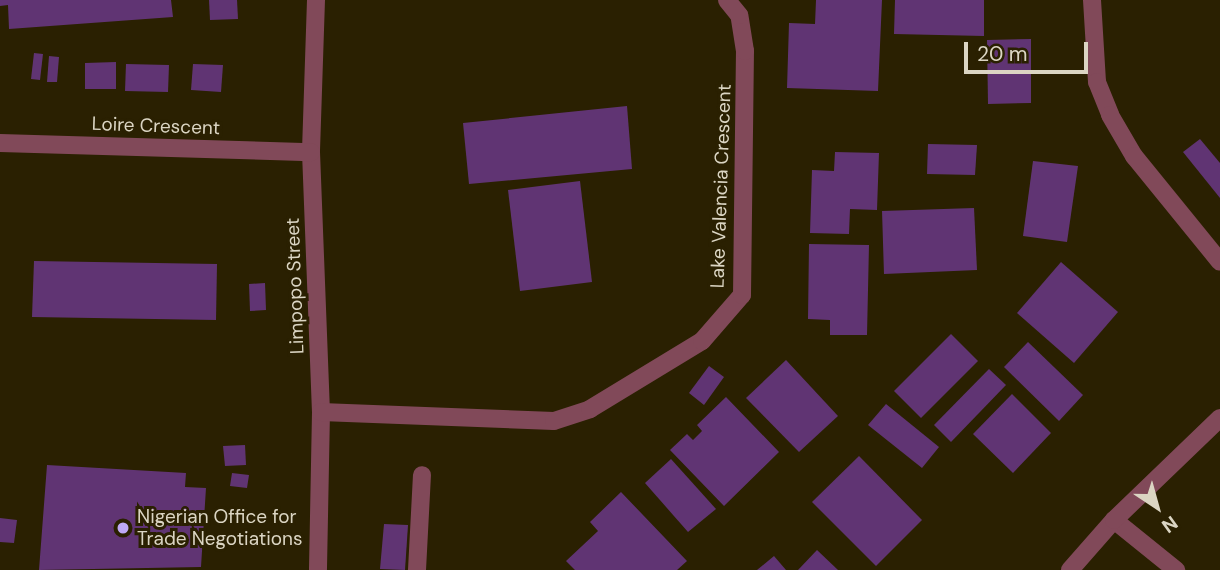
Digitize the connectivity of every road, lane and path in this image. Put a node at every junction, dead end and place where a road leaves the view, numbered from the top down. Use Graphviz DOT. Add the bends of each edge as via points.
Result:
graph roads {
  1 [pos="316,0"];
  2 [pos="727,0"];
  3 [pos="1092,0"];
  4 [pos="0,143"];
  5 [pos="311,152"];
  6 [pos="1220,262"];
  7 [pos="321,412"];
  8 [pos="1220,418"];
  9 [pos="422,475"];
  10 [pos="1114,520"];
  11 [pos="318,570"];
  12 [pos="417,570"];
  13 [pos="1070,570"];
  14 [pos="1176,570"];
  1 -- 5 [label="street, Limpopo Street"];
  2 -- 7 [label="street, Lake Valencia Crescent" via="739,15 745,51 741,295 702,341 590,409 554,421"];
  3 -- 6 [label="street" via="1097,82 1110,115 1134,156"];
  4 -- 5 [label="street, Loire Crescent"];
  5 -- 7 [label="street, Limpopo Street"];
  7 -- 11 [label="street, Limpopo Street"];
  8 -- 10 [label="street"];
  9 -- 12 [label="street"];
  10 -- 13 [label="street"];
  10 -- 14 [label="street"];
}
